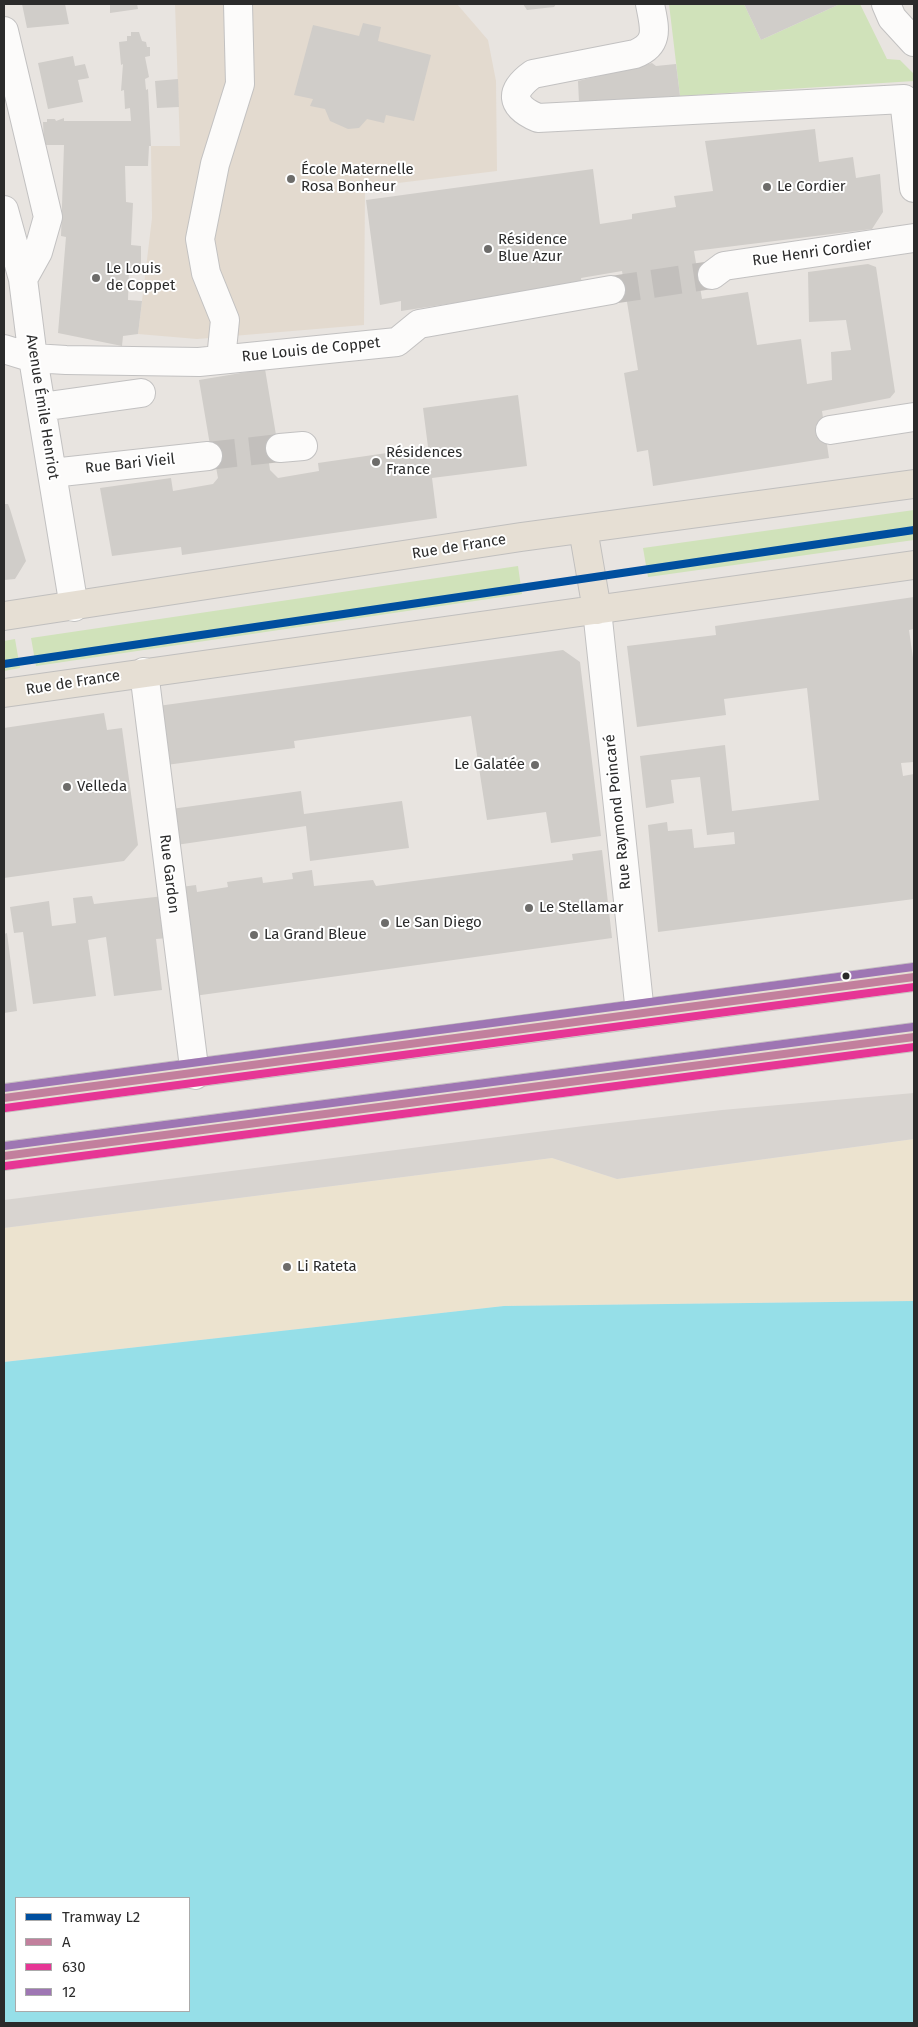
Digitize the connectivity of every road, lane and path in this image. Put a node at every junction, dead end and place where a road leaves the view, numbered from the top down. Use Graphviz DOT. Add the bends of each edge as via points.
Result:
graph roads {
  1 [pos="238,4"];
  2 [pos="650,4"];
  3 [pos="886,4"];
  4 [pos="4,31"];
  5 [pos="914,42"];
  6 [pos="914,188"];
  7 [pos="4,210"];
  8 [pos="914,238"];
  9 [pos="712,275"];
  10 [pos="23,279"];
  11 [pos="611,290"];
  12 [pos="4,349"];
  13 [pos="33,358"];
  14 [pos="221,359"];
  15 [pos="141,393"];
  16 [pos="41,407"];
  17 [pos="914,417"];
  18 [pos="830,430"];
  19 [pos="208,456"];
  20 [pos="52,473"];
  21 [pos="914,484"];
  22 [pos="583,529"];
  23 [pos="914,565"];
  24 [pos="74,607"];
  25 [pos="596,610"];
  26 [pos="4,616"];
  27 [pos="144,672"];
  28 [pos="4,694"];
  29 [pos="914,976"];
  30 [pos="640,1013"];
  31 [pos="914,1037"];
  32 [pos="195,1075"];
  33 [pos="4,1098"];
  34 [pos="4,1156"];
  1 -- 14 [label="street" via="240,84 215,164 200,239 206,273 225,320"];
  2 -- 6 [label="street" via="655,30 646,50 533,74 520,83 515,92 517,102 525,112 538,118 904,99"];
  3 -- 5 [label="street" via="892,18"];
  4 -- 10 [label="street" via="48,217 38,252"];
  7 -- 10 [label="street, Avenue Émile Henriot"];
  8 -- 9 [label="street, Rue Henri Cordier" via="724,266"];
  10 -- 13 [label="street, Avenue Émile Henriot"];
  11 -- 14 [label="street, Rue Louis de Coppet" via="419,324 397,342"];
  12 -- 13 [label="street, Rue Louis de Coppet"];
  13 -- 14 [label="street, Rue Louis de Coppet" via="98,362"];
  13 -- 16 [label="street, Avenue Émile Henriot"];
  15 -- 16 [label="street"];
  16 -- 20 [label="street, Avenue Émile Henriot"];
  17 -- 18 [label="street"];
  19 -- 20 [label="street, Rue Bari Vieil"];
  20 -- 24 [label="street, Avenue Émile Henriot"];
  21 -- 22 [label="main road, Rue de France"];
  22 -- 24 [label="main road, Rue de France"];
  22 -- 25 [label="main road"];
  23 -- 25 [label="main road, Rue de France"];
  24 -- 26 [label="main road, Rue de France"];
  25 -- 27 [label="main road, Rue de France"];
  25 -- 30 [label="street, Rue Raymond Poincaré"];
  27 -- 28 [label="main road, Rue de France"];
  27 -- 32 [label="street, Rue Gardon"];
  29 -- 30 [label="main road"];
  30 -- 32 [label="main road"];
  31 -- 34 [label="main road"];
  32 -- 33 [label="main road"];
}
